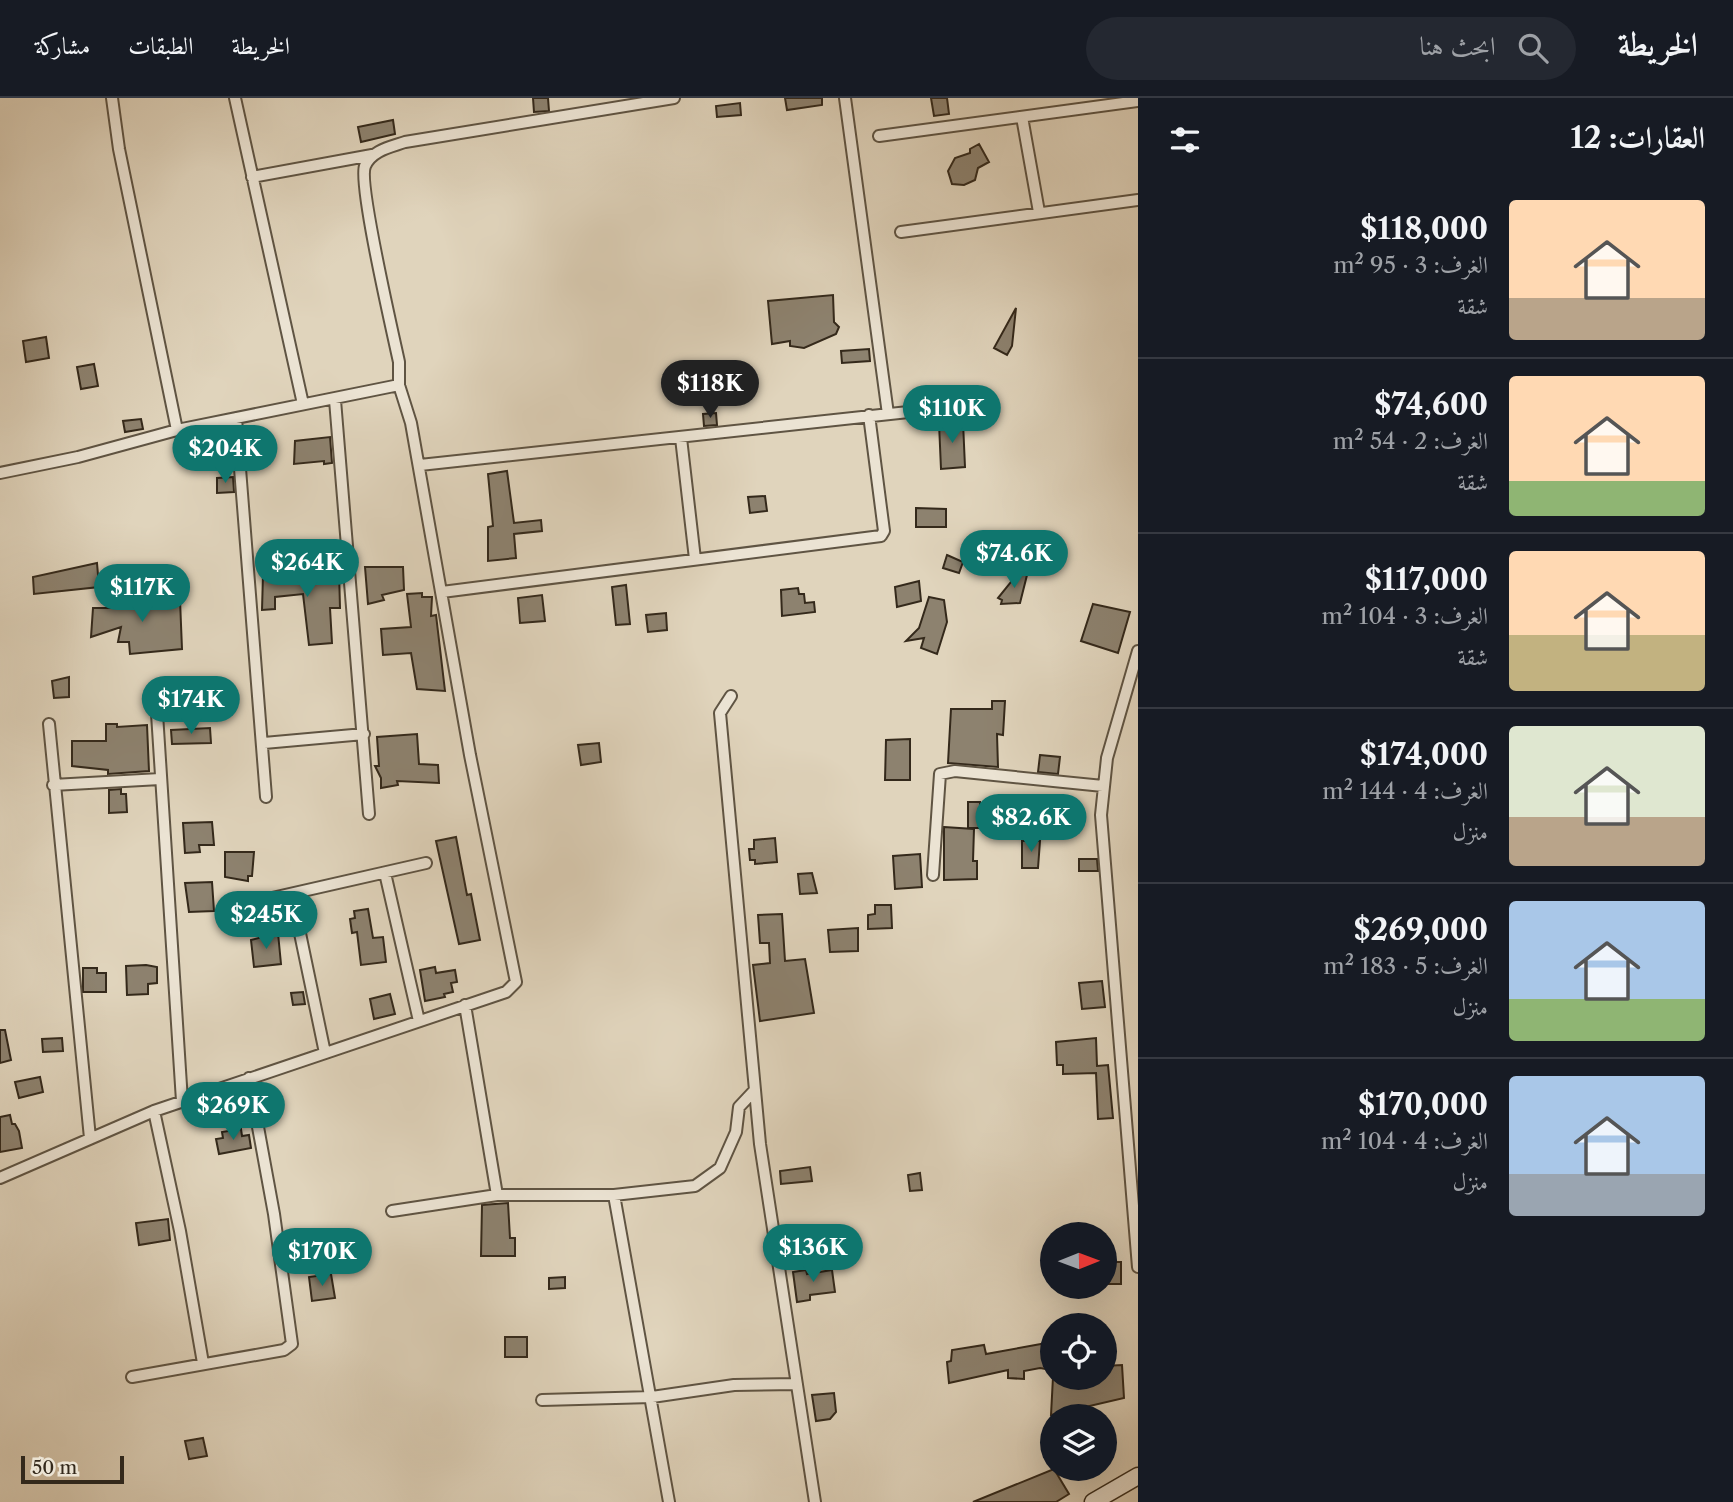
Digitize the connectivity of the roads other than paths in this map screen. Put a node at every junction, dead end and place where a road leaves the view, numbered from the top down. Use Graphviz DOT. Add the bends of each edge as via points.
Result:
graph roads {
  1 [pos="111,98"];
  2 [pos="235,98"];
  3 [pos="674,98"];
  4 [pos="845,98"];
  5 [pos="1138,101"];
  6 [pos="624,102"];
  7 [pos="1022,117"];
  8 [pos="879,136"];
  9 [pos="372,155"];
  10 [pos="252,177"];
  11 [pos="1138,200"];
  12 [pos="1039,212"];
  13 [pos="901,232"];
  14 [pos="399,385"];
  15 [pos="335,400"];
  16 [pos="303,404"];
  17 [pos="936,409"];
  18 [pos="888,414"];
  19 [pos="869,415"];
  20 [pos="236,418"];
  21 [pos="177,430"];
  22 [pos="681,438"];
  23 [pos="419,465"];
  24 [pos="0,473"];
  25 [pos="695,559"];
  26 [pos="442,592"];
  27 [pos="1138,651"];
  28 [pos="731,696"];
  29 [pos="156,698"];
  30 [pos="49,724"];
  31 [pos="364,734"];
  32 [pos="264,743"];
  33 [pos="160,779"];
  34 [pos="53,785"];
  35 [pos="1102,786"];
  36 [pos="266,797"];
  37 [pos="369,814"];
  38 [pos="426,863"];
  39 [pos="385,873"];
  40 [pos="933,876"];
  41 [pos="292,895"];
  42 [pos="228,908"];
  43 [pos="465,1005"];
  44 [pos="419,1021"];
  45 [pos="325,1053"];
  46 [pos="249,1078"];
  47 [pos="754,1091"];
  48 [pos="181,1101"];
  49 [pos="154,1111"];
  50 [pos="90,1138"];
  51 [pos="0,1178"];
  52 [pos="497,1195"];
  53 [pos="614,1195"];
  54 [pos="392,1211"];
  55 [pos="1138,1267"];
  56 [pos="203,1363"];
  57 [pos="132,1377"];
  58 [pos="797,1384"];
  59 [pos="652,1397"];
  60 [pos="542,1400"];
  61 [pos="1138,1476"];
  62 [pos="668,1502"];
  63 [pos="815,1502"];
  64 [pos="1093,1502"];
  1 -- 21 [label="street"];
  2 -- 10 [label="street"];
  3 -- 6 [label="street"];
  4 -- 18 [label="street"];
  5 -- 7 [label="street"];
  6 -- 9 [label="street" via="405,142"];
  7 -- 8 [label="street"];
  7 -- 12 [label="street"];
  9 -- 10 [label="street"];
  9 -- 14 [label="street" via="364,168 368,209 399,362"];
  10 -- 16 [label="street"];
  11 -- 12 [label="street"];
  12 -- 13 [label="street"];
  14 -- 15 [label="street"];
  14 -- 23 [label="street"];
  15 -- 16 [label="street"];
  15 -- 31 [label="street"];
  16 -- 20 [label="street"];
  17 -- 18 [label="street"];
  18 -- 19 [label="street"];
  19 -- 22 [label="street"];
  19 -- 25 [label="street" via="881,536"];
  20 -- 21 [label="street"];
  20 -- 32 [label="street"];
  21 -- 24 [label="street"];
  22 -- 23 [label="street"];
  22 -- 25 [label="street"];
  23 -- 26 [label="street"];
  25 -- 26 [label="street"];
  26 -- 43 [label="street" via="516,982 506,992"];
  27 -- 35 [label="street"];
  28 -- 47 [label="street" via="720,713"];
  29 -- 33 [label="street"];
  30 -- 34 [label="street"];
  31 -- 32 [label="street"];
  31 -- 37 [label="street"];
  32 -- 36 [label="street"];
  33 -- 34 [label="street"];
  33 -- 48 [label="street"];
  34 -- 50 [label="street"];
  35 -- 40 [label="street" via="955,771 940,774"];
  35 -- 55 [label="street" via="1105,877"];
  38 -- 39 [label="street"];
  39 -- 41 [label="street"];
  39 -- 44 [label="street"];
  41 -- 42 [label="street"];
  41 -- 45 [label="street"];
  43 -- 44 [label="street"];
  43 -- 52 [label="street"];
  44 -- 45 [label="street"];
  45 -- 46 [label="street"];
  46 -- 48 [label="street"];
  46 -- 56 [label="street" via="292,1344 284,1350"];
  47 -- 53 [label="street" via="743,1101 720,1168 709,1178 695,1186"];
  47 -- 58 [label="street"];
  48 -- 49 [label="street"];
  49 -- 50 [label="street"];
  49 -- 56 [label="street"];
  50 -- 51 [label="street"];
  52 -- 53 [label="street"];
  52 -- 54 [label="street"];
  53 -- 59 [label="street"];
  56 -- 57 [label="street"];
  58 -- 59 [label="street" via="734,1385"];
  58 -- 63 [label="street"];
  59 -- 60 [label="street"];
  59 -- 62 [label="street"];
  61 -- 64 [label="main road"];
}
